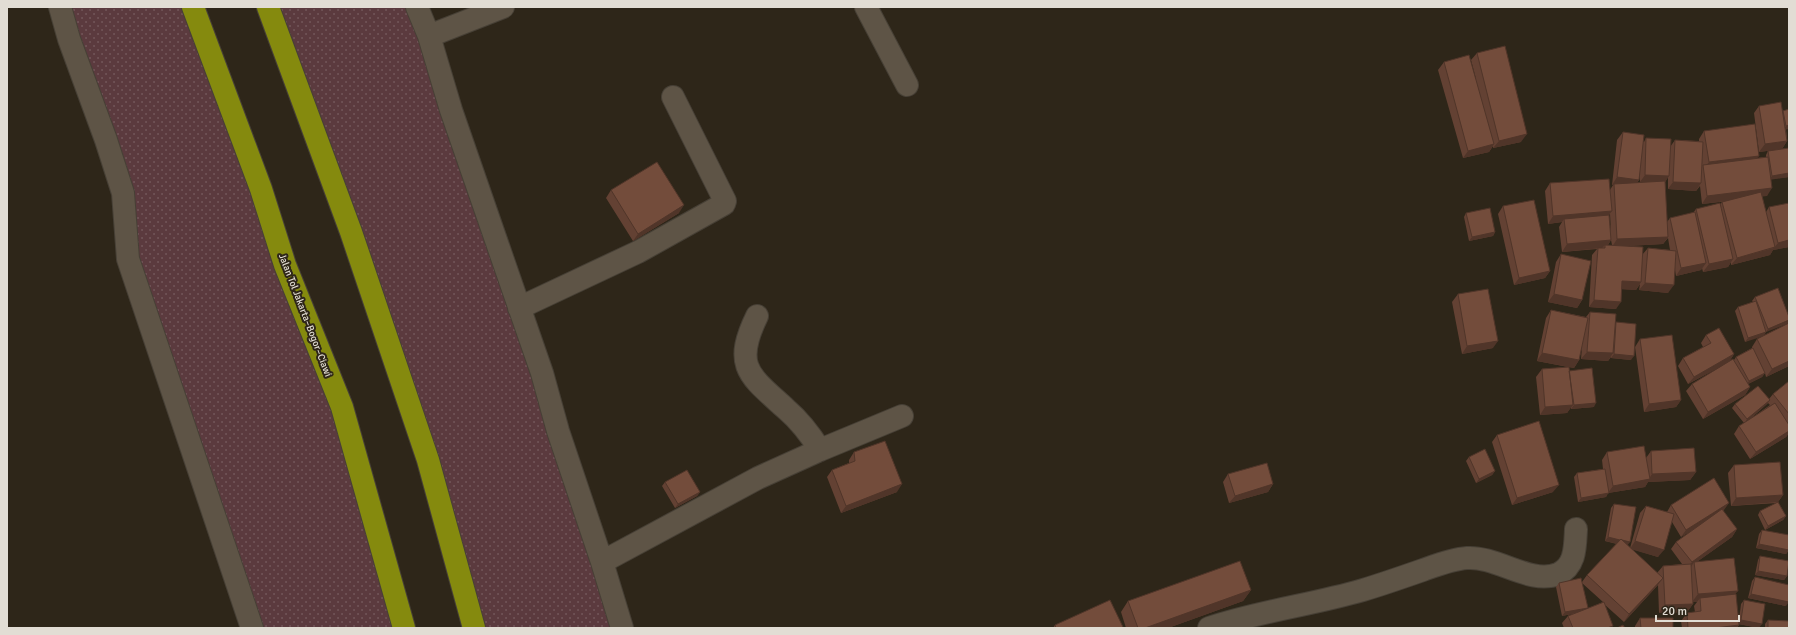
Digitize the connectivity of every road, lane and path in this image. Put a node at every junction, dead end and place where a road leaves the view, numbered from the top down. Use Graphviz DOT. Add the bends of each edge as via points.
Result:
graph roads {
  1 [pos="60,7"];
  2 [pos="193,7"];
  3 [pos="268,7"];
  4 [pos="417,7"];
  5 [pos="503,7"];
  6 [pos="866,7"];
  7 [pos="429,36"];
  8 [pos="907,85"];
  9 [pos="673,97"];
  10 [pos="519,308"];
  11 [pos="757,316"];
  12 [pos="902,416"];
  13 [pos="820,450"];
  14 [pos="1576,529"];
  15 [pos="602,562"];
  16 [pos="252,628"];
  17 [pos="404,628"];
  18 [pos="474,628"];
  19 [pos="622,628"];
  20 [pos="1209,628"];
  1 -- 16 [label="street" via="123,194 128,259"];
  2 -- 17 [label="highway, Jalan Tol Jakarta–Bogor–Ciawi" via="285,264 342,407"];
  3 -- 18 [label="highway" via="350,232 428,460"];
  4 -- 7 [label="street"];
  5 -- 7 [label="street"];
  6 -- 8 [label="street"];
  7 -- 10 [label="street" via="451,110"];
  9 -- 10 [label="street" via="725,201 724,204 638,252"];
  10 -- 15 [label="street"];
  11 -- 13 [label="street" via="745,346 747,365 752,376 806,428"];
  12 -- 13 [label="street"];
  13 -- 15 [label="street" via="729,493"];
  14 -- 20 [label="street" via="1573,559 1567,568 1558,574 1543,577 1532,575 1480,558 1452,560 1362,590"];
  15 -- 19 [label="street"];
}
